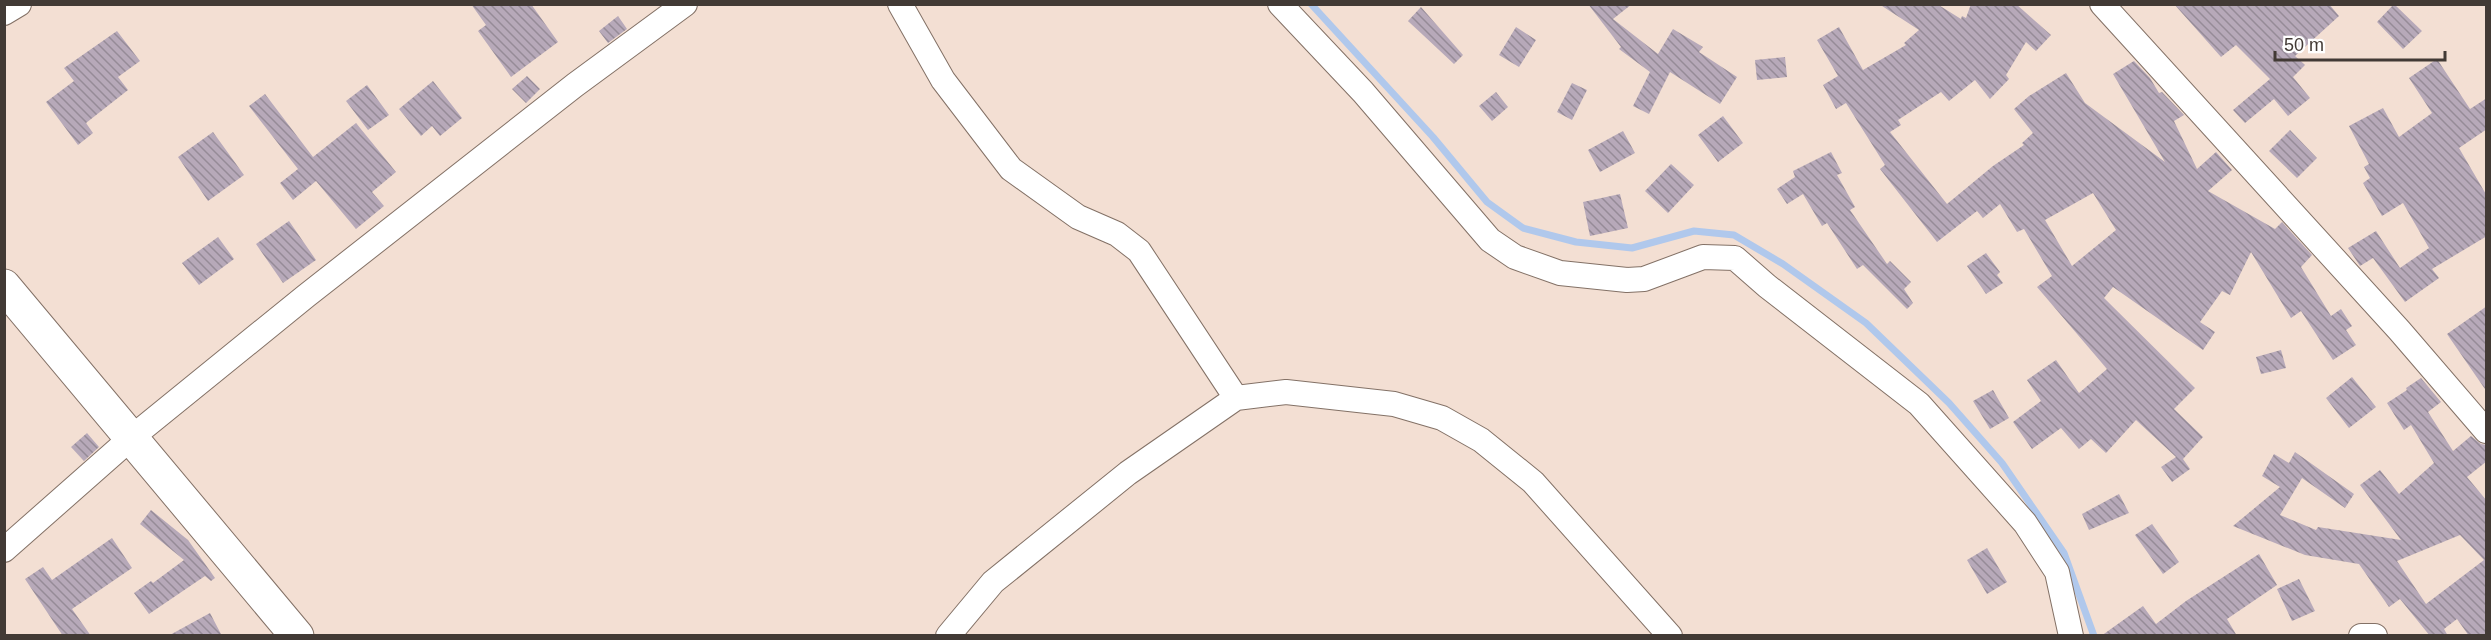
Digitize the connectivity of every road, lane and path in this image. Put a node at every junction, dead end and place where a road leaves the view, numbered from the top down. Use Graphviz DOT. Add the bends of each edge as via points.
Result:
graph roads {
  1 [pos="19,4"];
  2 [pos="685,4"];
  3 [pos="900,4"];
  4 [pos="1280,4"];
  5 [pos="2102,4"];
  6 [pos="4,13"];
  7 [pos="4,286"];
  8 [pos="1236,398"];
  9 [pos="2487,431"];
  10 [pos="131,438"];
  11 [pos="4,550"];
  12 [pos="297,636"];
  13 [pos="948,636"];
  14 [pos="1670,636"];
  15 [pos="2071,636"];
  16 [pos="2361,636"];
  17 [pos="2375,636"];
  1 -- 6 [label="street"];
  2 -- 10 [label="street" via="444,187"];
  3 -- 8 [label="street" via="943,80 1011,169 1078,217 1117,234 1139,251"];
  4 -- 15 [label="street" via="1363,92 1491,240 1515,257 1560,273 1627,280 1644,279 1703,257 1735,258 1919,404 2025,523 2057,572"];
  5 -- 9 [label="street"];
  7 -- 10 [label="main road"];
  8 -- 13 [label="street" via="1128,473 993,582"];
  8 -- 14 [label="street" via="1286,392 1318,394 1394,404 1442,418 1481,440 1533,482"];
  10 -- 11 [label="street"];
  10 -- 12 [label="main road"];
  16 -- 17 [label="street"];
}
